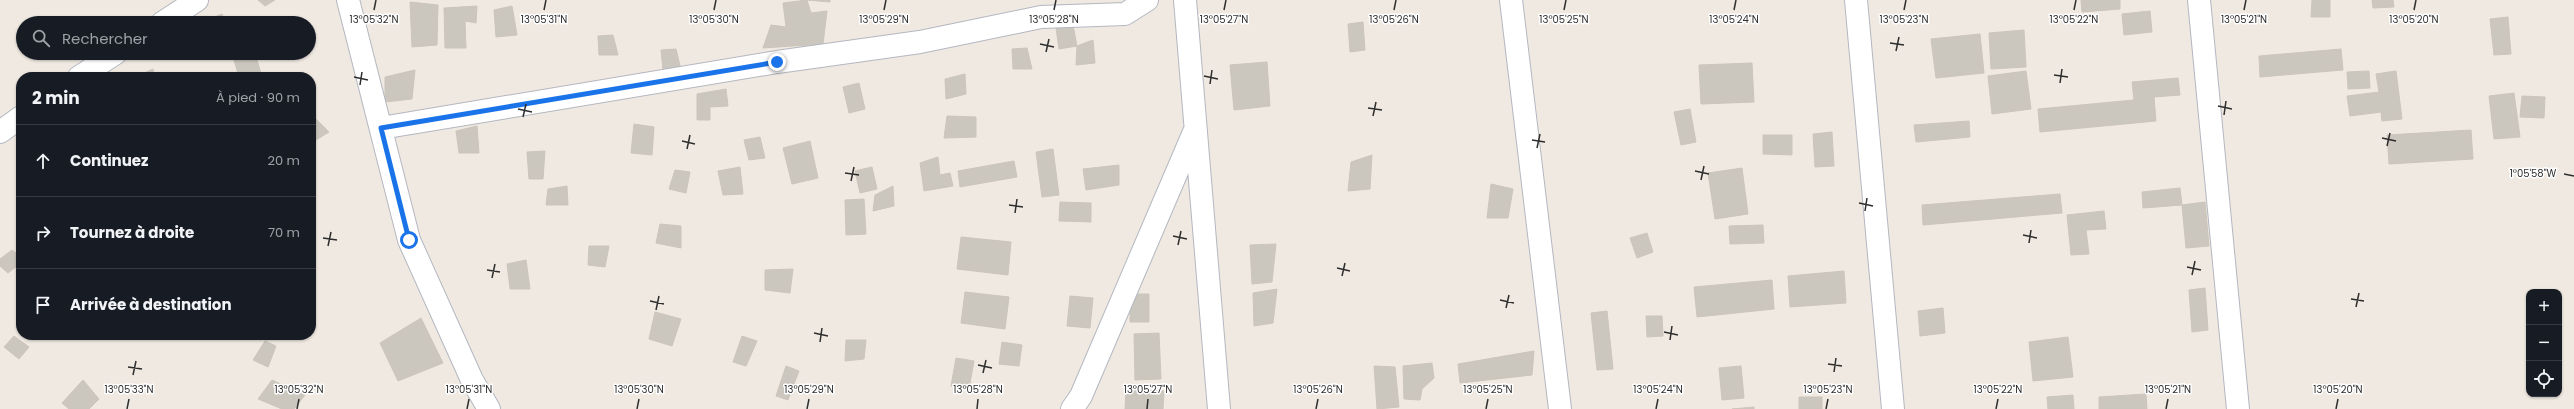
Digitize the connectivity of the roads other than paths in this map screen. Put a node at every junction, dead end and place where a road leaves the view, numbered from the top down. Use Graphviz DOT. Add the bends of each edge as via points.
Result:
graph roads {
  1 [pos="198,0"];
  2 [pos="348,0"];
  3 [pos="1147,0"];
  4 [pos="1186,0"];
  5 [pos="1511,0"];
  6 [pos="1856,0"];
  7 [pos="2199,0"];
  8 [pos="173,16"];
  9 [pos="105,60"];
  10 [pos="87,72"];
  11 [pos="16,121"];
  12 [pos="381,128"];
  13 [pos="1196,128"];
  14 [pos="0,132"];
  15 [pos="489,409"];
  16 [pos="1072,409"];
  17 [pos="1220,409"];
  18 [pos="1560,409"];
  19 [pos="1893,409"];
  20 [pos="2238,409"];
  1 -- 8 [label="street"];
  2 -- 12 [label="street"];
  3 -- 12 [label="street" via="1125,14 1041,16 920,42 769,64"];
  4 -- 13 [label="street"];
  5 -- 18 [label="street"];
  6 -- 19 [label="street"];
  7 -- 20 [label="street"];
  9 -- 10 [label="street"];
  11 -- 14 [label="street"];
  12 -- 15 [label="street" via="409,240 472,380"];
  13 -- 16 [label="street" via="1084,389"];
  13 -- 17 [label="street"];
}
